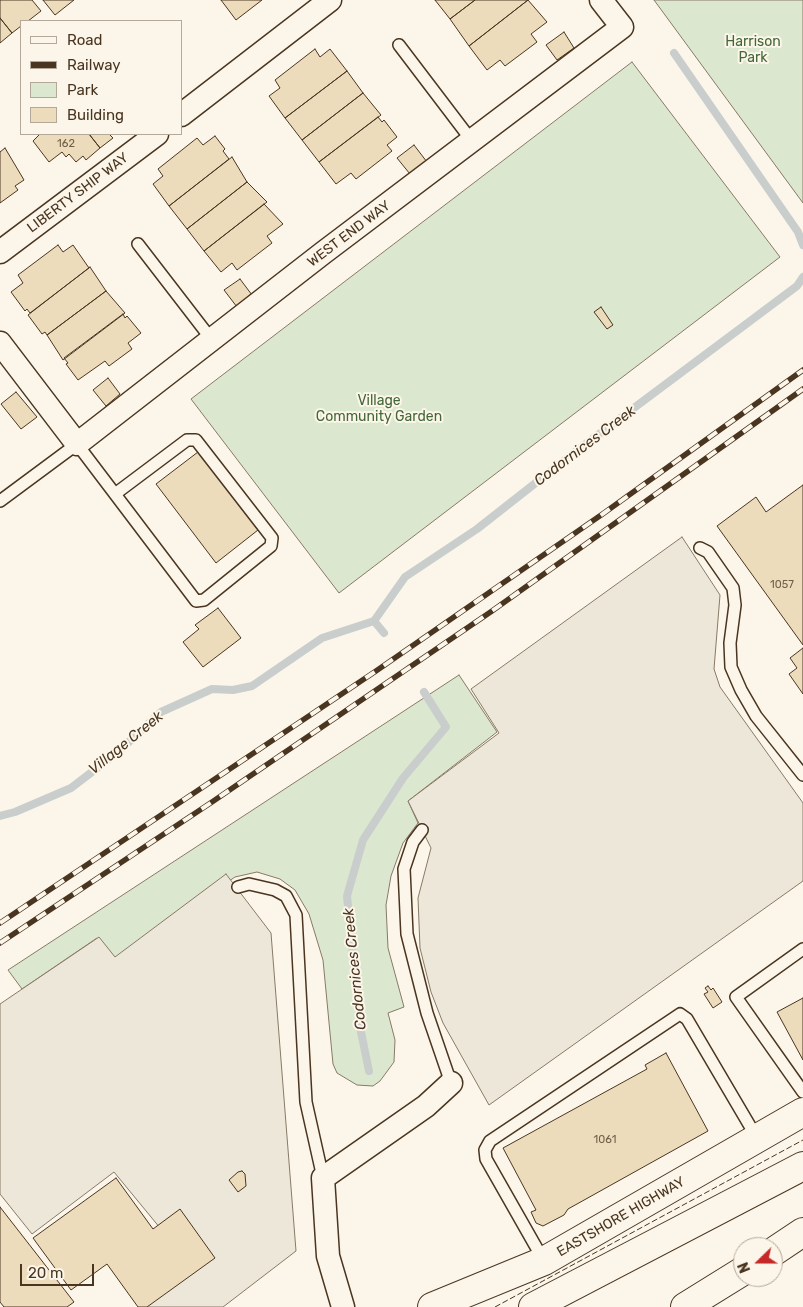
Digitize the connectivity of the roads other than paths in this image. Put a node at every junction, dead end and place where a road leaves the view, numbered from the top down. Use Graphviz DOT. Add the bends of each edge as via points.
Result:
graph roads {
  1 [pos="330,0"];
  2 [pos="601,0"];
  3 [pos="399,45"];
  4 [pos="182,114"];
  5 [pos="156,135"];
  6 [pos="472,141"];
  7 [pos="138,244"];
  8 [pos="0,252"];
  9 [pos="212,340"];
  10 [pos="0,343"];
  11 [pos="77,444"];
  12 [pos="115,494"];
  13 [pos="0,501"];
  14 [pos="700,548"];
  15 [pos="803,775"];
  16 [pos="422,830"];
  17 [pos="238,887"];
  18 [pos="803,949"];
  19 [pos="451,1083"];
  20 [pos="803,1092"];
  21 [pos="803,1112"];
  22 [pos="757,1138"];
  23 [pos="803,1166"];
  24 [pos="323,1178"];
  25 [pos="803,1232"];
  26 [pos="783,1245"];
  27 [pos="544,1261"];
  28 [pos="733,1277"];
  29 [pos="343,1307"];
  30 [pos="432,1307"];
  31 [pos="533,1307"];
  32 [pos="685,1307"];
  1 -- 4 [label="street"];
  2 -- 6 [label="street, WEST END WAY" via="622,27"];
  3 -- 6 [label="lane"];
  5 -- 8 [label="street, LIBERTY SHIP WAY"];
  6 -- 9 [label="street, WEST END WAY"];
  7 -- 9 [label="lane"];
  9 -- 11 [label="street, WEST END WAY"];
  10 -- 11 [label="street"];
  11 -- 12 [label="lane"];
  11 -- 13 [label="lane"];
  12 -- 12 [label="lane" via="196,601 204,600 271,546 272,538 196,440 187,440"];
  14 -- 15 [label="lane" via="708,552 733,588 730,643 732,668 741,690 756,716"];
  16 -- 19 [label="lane" via="413,842 404,869 407,934 427,1013"];
  17 -- 24 [label="lane" via="249,884 275,890 286,896 296,915 306,1102"];
  18 -- 20 [label="lane" via="736,997"];
  19 -- 24 [label="street" via="426,1106"];
  21 -- 22 [label="main road, EASTSHORE HIGHWAY"];
  22 -- 27 [label="main road, EASTSHORE HIGHWAY"];
  22 -- 27 [label="lane" via="687,1019 680,1014 490,1141 485,1150 486,1159"];
  23 -- 31 [label="main road"];
  24 -- 29 [label="street" via="328,1256"];
  25 -- 26 [label="main road"];
  27 -- 30 [label="main road, EASTSHORE HIGHWAY"];
  28 -- 32 [label="main road"];
}
